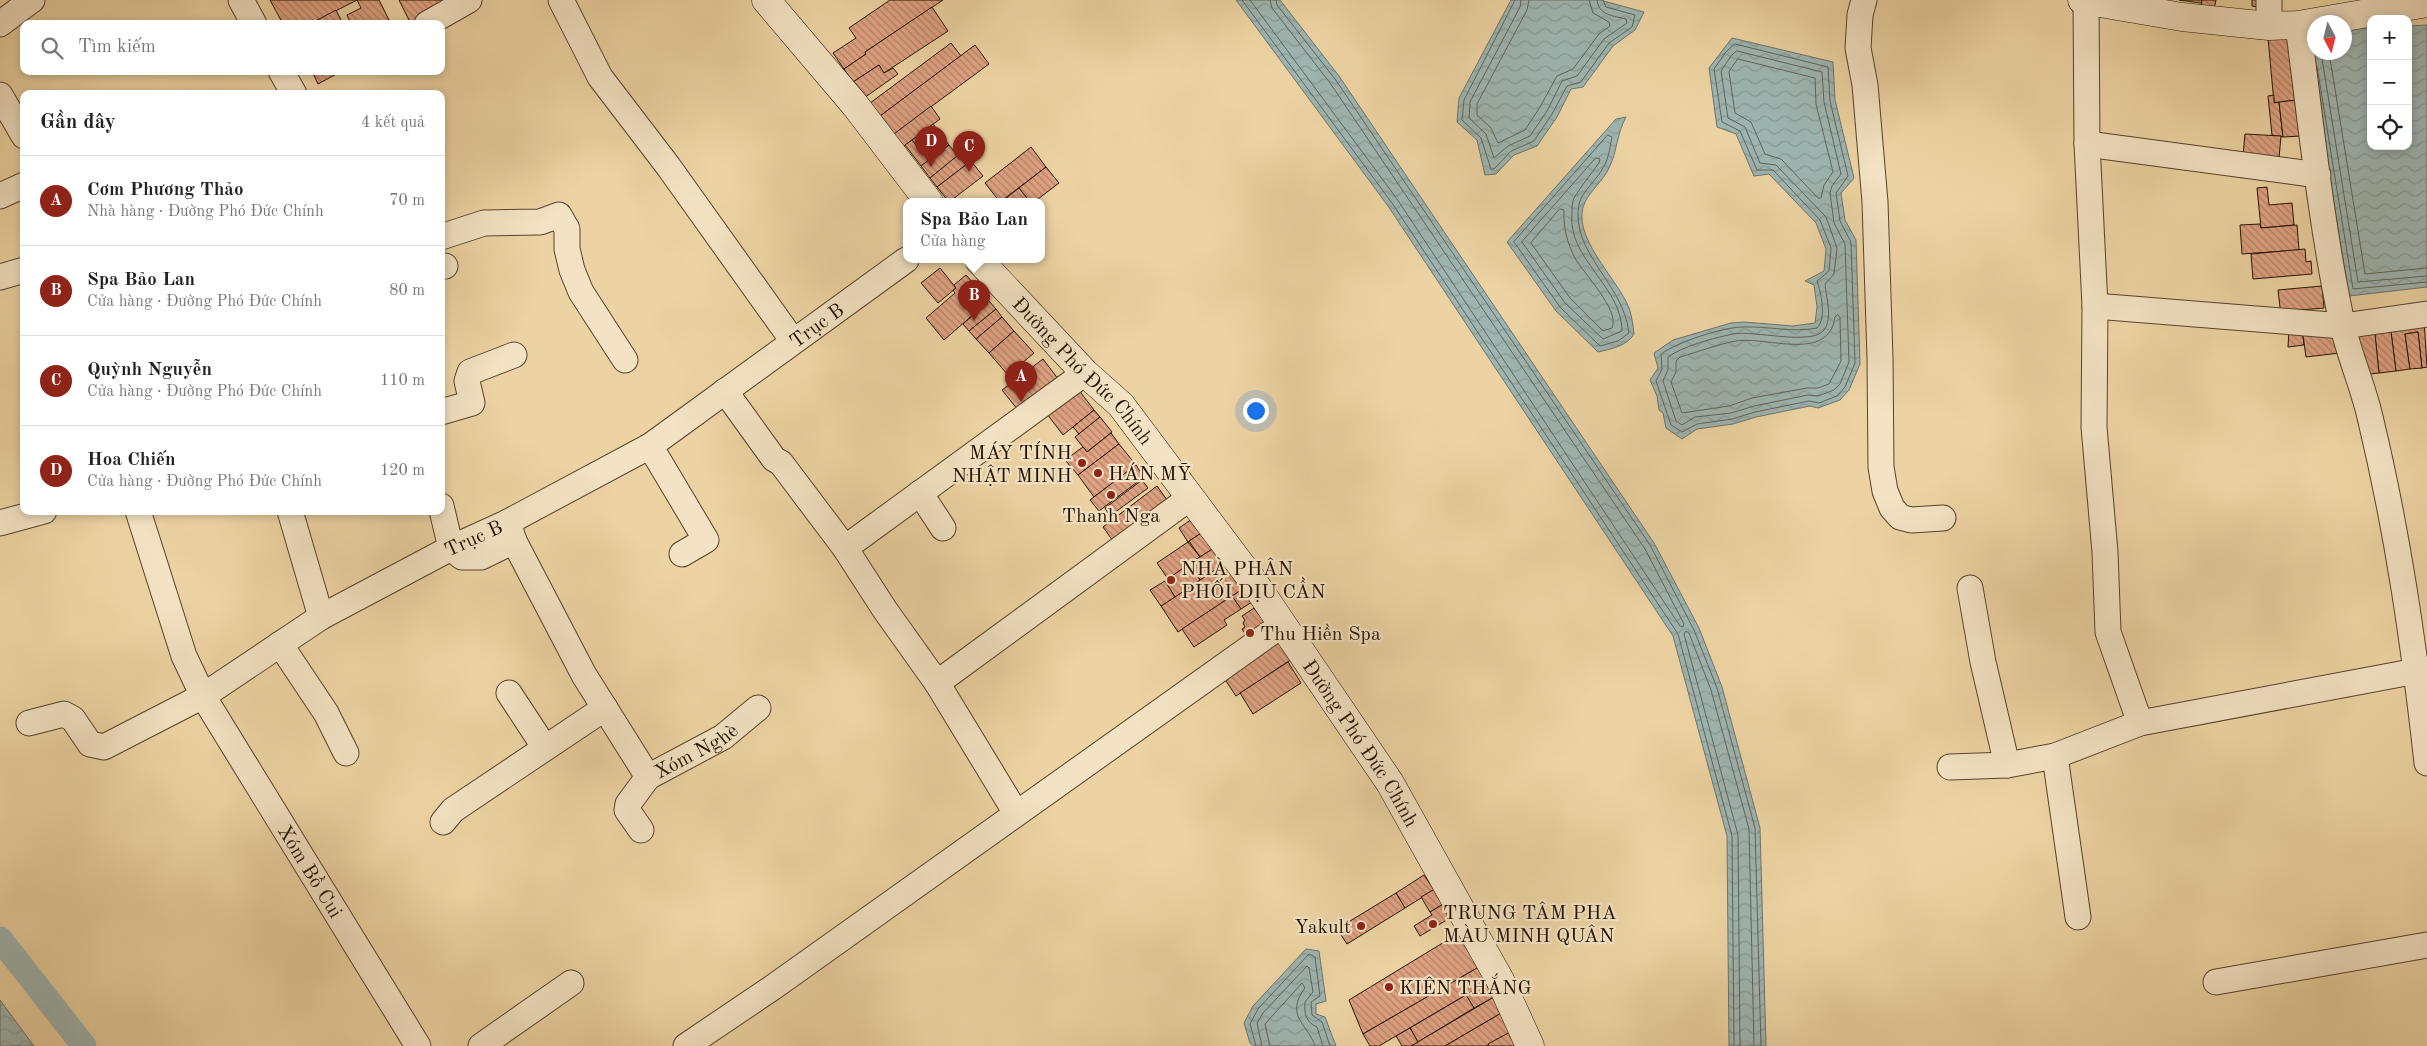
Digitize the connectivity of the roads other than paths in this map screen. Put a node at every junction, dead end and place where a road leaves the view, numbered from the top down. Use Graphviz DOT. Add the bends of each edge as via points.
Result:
graph roads {
  1 [pos="32,0"];
  2 [pos="240,0"];
  3 [pos="469,0"];
  4 [pos="561,0"];
  5 [pos="766,0"];
  6 [pos="1864,0"];
  7 [pos="2084,0"];
  8 [pos="2424,2"];
  9 [pos="2269,13"];
  10 [pos="252,20"];
  11 [pos="434,20"];
  12 [pos="0,24"];
  13 [pos="2298,25"];
  14 [pos="283,75"];
  15 [pos="292,90"];
  16 [pos="0,95"];
  17 [pos="20,129"];
  18 [pos="2087,144"];
  19 [pos="2318,175"];
  20 [pos="20,188"];
  21 [pos="0,196"];
  22 [pos="926,198"];
  23 [pos="445,236"];
  24 [pos="903,262"];
  25 [pos="982,263"];
  26 [pos="20,271"];
  27 [pos="0,276"];
  28 [pos="2095,306"];
  29 [pos="2427,314"];
  30 [pos="2343,326"];
  31 [pos="793,341"];
  32 [pos="514,355"];
  33 [pos="625,360"];
  34 [pos="1086,373"];
  35 [pos="724,391"];
  36 [pos="445,411"];
  37 [pos="650,446"];
  38 [pos="920,493"];
  39 [pos="1190,497"];
  40 [pos="29,515"];
  41 [pos="139,515"];
  42 [pos="291,515"];
  43 [pos="443,515"];
  44 [pos="1943,518"];
  45 [pos="0,523"];
  46 [pos="943,528"];
  47 [pos="511,532"];
  48 [pos="451,548"];
  49 [pos="844,548"];
  50 [pos="682,554"];
  51 [pos="1970,588"];
  52 [pos="321,617"];
  53 [pos="1283,624"];
  54 [pos="280,644"];
  55 [pos="2422,670"];
  56 [pos="938,684"];
  57 [pos="509,692"];
  58 [pos="203,696"];
  59 [pos="605,708"];
  60 [pos="758,708"];
  61 [pos="29,723"];
  62 [pos="2140,723"];
  63 [pos="545,748"];
  64 [pos="346,752"];
  65 [pos="2055,756"];
  66 [pos="2427,763"];
  67 [pos="2007,765"];
  68 [pos="1950,767"];
  69 [pos="648,777"];
  70 [pos="1016,813"];
  71 [pos="443,822"];
  72 [pos="641,830"];
  73 [pos="2078,917"];
  74 [pos="2427,945"];
  75 [pos="2216,982"];
  76 [pos="571,983"];
  77 [pos="418,1046"];
  78 [pos="481,1046"];
  79 [pos="686,1046"];
  80 [pos="1530,1046"];
  1 -- 12 [label="street"];
  2 -- 10 [label="street"];
  3 -- 11 [label="street"];
  4 -- 31 [label="street" via="600,77"];
  5 -- 22 [label="main road" via="856,105"];
  6 -- 44 [label="street" via="1858,48 1865,85 1875,202 1881,466 1885,491 1900,518"];
  7 -- 9 [label="main road" via="2182,16"];
  7 -- 18 [label="street"];
  8 -- 13 [label="main road"];
  9 -- 13 [label="main road"];
  13 -- 19 [label="street"];
  14 -- 15 [label="street"];
  16 -- 17 [label="street"];
  18 -- 19 [label="street"];
  18 -- 28 [label="street"];
  19 -- 30 [label="street"];
  20 -- 21 [label="street"];
  23 -- 33 [label="street" via="484,224 540,222 559,215 566,228 567,249 581,292"];
  24 -- 31 [label="street, Trục B"];
  25 -- 34 [label="main road, Đường Phó Đức Chính"];
  26 -- 27 [label="street"];
  28 -- 30 [label="street"];
  28 -- 62 [label="street" via="2094,427 2108,632"];
  29 -- 30 [label="street"];
  30 -- 55 [label="street" via="2370,416"];
  31 -- 35 [label="street, Trục B"];
  32 -- 36 [label="street" via="470,372 467,381 472,403"];
  34 -- 38 [label="street"];
  34 -- 39 [label="main road, Đường Phó Đức Chính" via="1121,405"];
  35 -- 37 [label="street, Trục B"];
  35 -- 49 [label="street"];
  37 -- 47 [label="street, Trục B"];
  37 -- 50 [label="street" via="706,540"];
  38 -- 46 [label="street"];
  38 -- 49 [label="street"];
  39 -- 53 [label="main road, Đường Phó Đức Chính"];
  39 -- 56 [label="street"];
  40 -- 45 [label="street"];
  41 -- 58 [label="street, Xóm Bồ Cui" via="184,656"];
  42 -- 52 [label="street"];
  43 -- 48 [label="street"];
  47 -- 48 [label="street, Trục B"];
  47 -- 59 [label="street, Xóm Nghè" via="584,675"];
  48 -- 52 [label="street, Trục B"];
  49 -- 56 [label="street"];
  51 -- 67 [label="street"];
  52 -- 54 [label="street, Trục B"];
  53 -- 70 [label="street"];
  53 -- 80 [label="main road, Đường Phó Đức Chính" via="1390,783 1500,980"];
  54 -- 58 [label="street, Trục B"];
  54 -- 64 [label="street" via="326,713"];
  55 -- 62 [label="street"];
  55 -- 66 [label="street"];
  56 -- 70 [label="street"];
  57 -- 63 [label="street"];
  58 -- 61 [label="street, Trục B" via="104,747 90,744 73,719 64,714"];
  58 -- 77 [label="street, Xóm Bồ Cui"];
  59 -- 63 [label="street"];
  59 -- 69 [label="street, Xóm Nghè"];
  60 -- 69 [label="street, Xóm Nghè" via="723,737"];
  62 -- 65 [label="street"];
  63 -- 71 [label="street" via="452,810"];
  65 -- 67 [label="street"];
  65 -- 73 [label="street"];
  67 -- 68 [label="street"];
  69 -- 72 [label="street" via="627,810"];
  70 -- 79 [label="street" via="780,983"];
  74 -- 75 [label="street"];
  76 -- 78 [label="street"];
}
